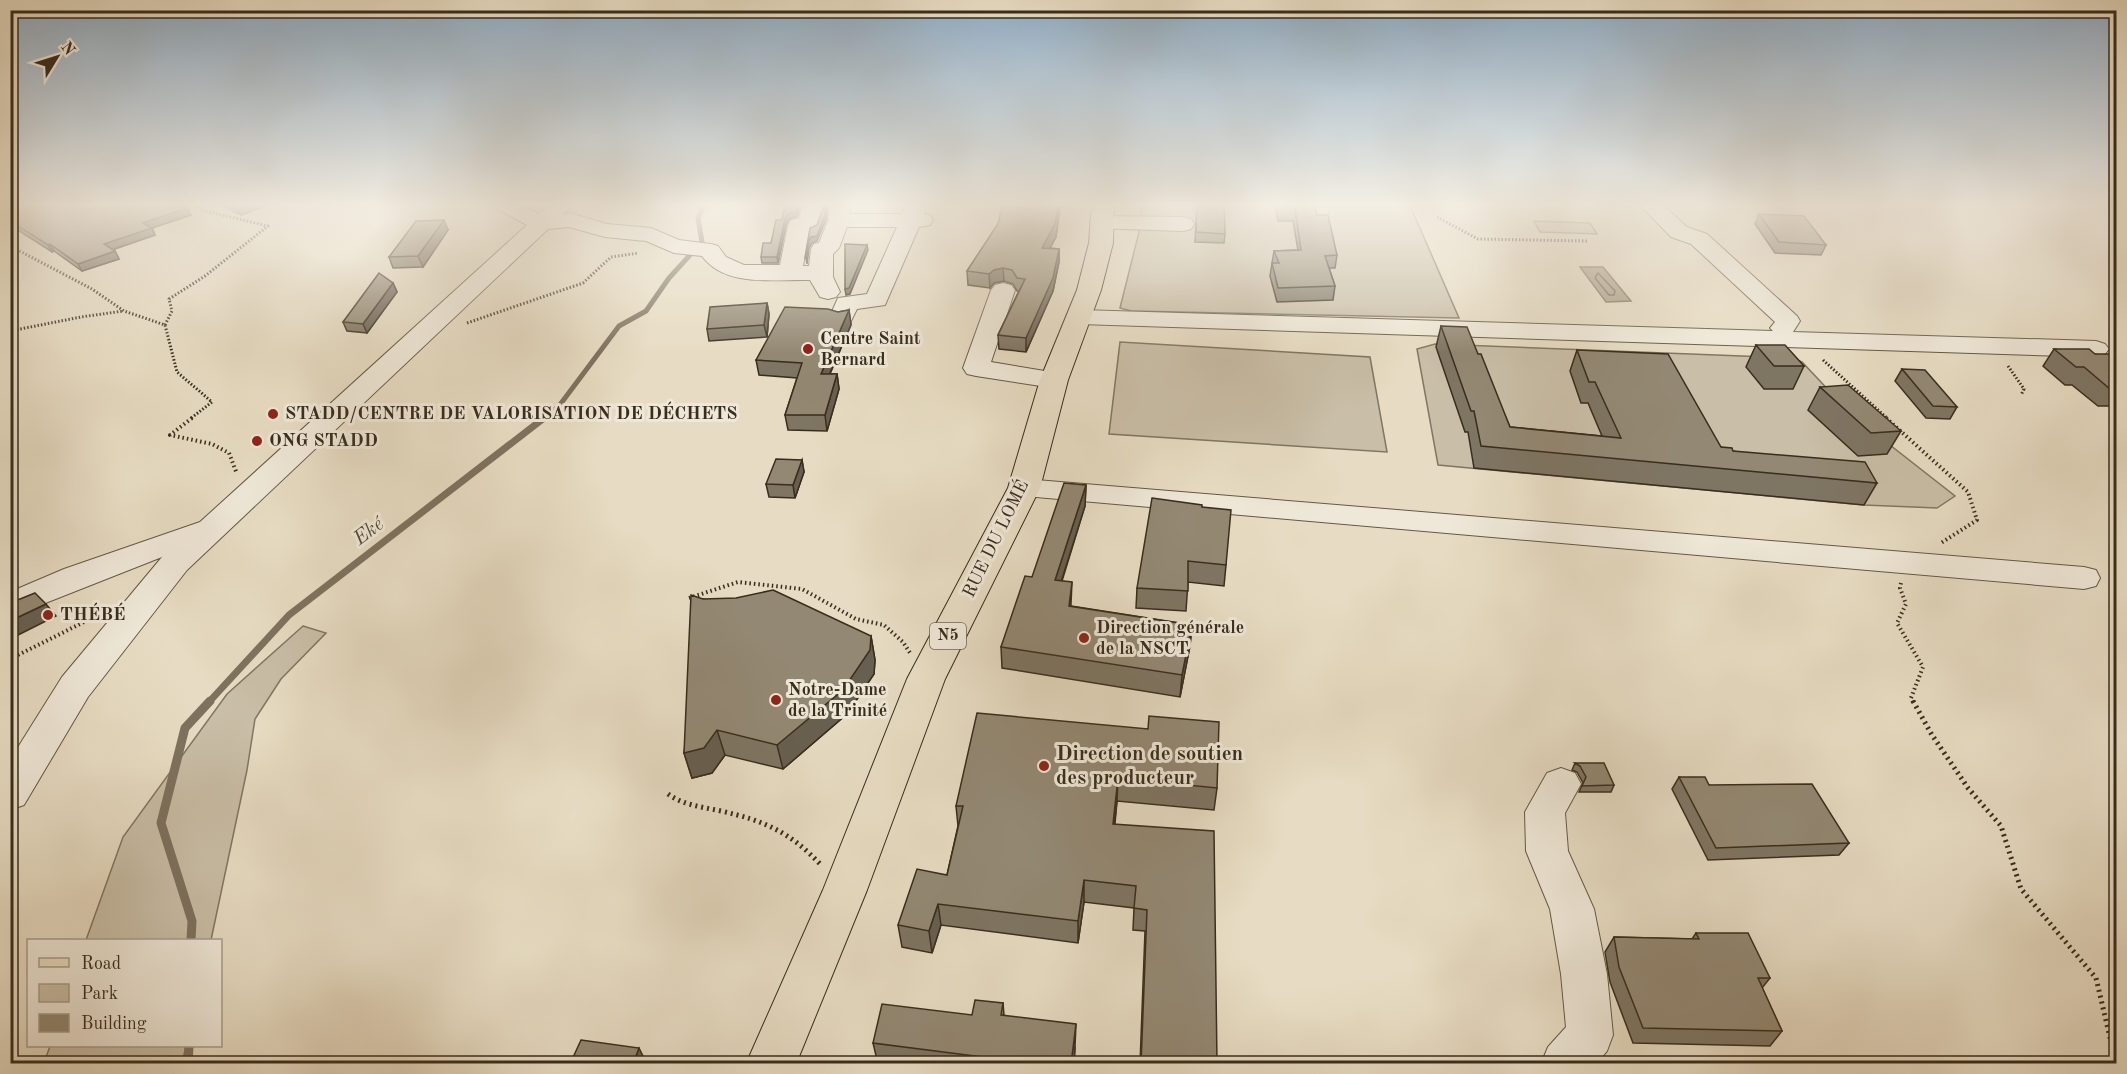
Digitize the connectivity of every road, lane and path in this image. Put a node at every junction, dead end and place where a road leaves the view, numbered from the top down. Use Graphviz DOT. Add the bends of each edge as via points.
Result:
graph roads {
  1 [pos="24,253"];
  2 [pos="234,253"];
  3 [pos="510,253"];
  4 [pos="633,253"];
  5 [pos="712,253"];
  6 [pos="794,253"];
  7 [pos="822,253"];
  8 [pos="898,253"];
  9 [pos="1098,253"];
  10 [pos="1691,253"];
  11 [pos="790,273"];
  12 [pos="821,273"];
  13 [pos="1002,290"];
  14 [pos="124,311"];
  15 [pos="1080,317"];
  16 [pos="165,325"];
  17 [pos="10,331"];
  18 [pos="1791,334"];
  19 [pos="417,339"];
  20 [pos="1990,346"];
  21 [pos="2096,349"];
  22 [pos="1054,380"];
  23 [pos="2021,395"];
  24 [pos="1024,488"];
  25 [pos="245,496"];
  26 [pos="211,527"];
  27 [pos="1916,562"];
  28 [pos="2084,579"];
  29 [pos="689,598"];
  30 [pos="10,605"];
  31 [pos="104,612"];
  32 [pos="10,659"];
  33 [pos="927,679"];
  34 [pos="1561,784"];
  35 [pos="11,793"];
  36 [pos="668,794"];
  37 [pos="845,890"];
  38 [pos="2116,1063"];
  39 [pos="771,1064"];
  40 [pos="1565,1064"];
  1 -- 14 [label="path" via="92,289"];
  2 -- 16 [label="path" via="169,299 172,311"];
  3 -- 19 [label="street"];
  4 -- 19 [label="path" via="611,257 583,282"];
  5 -- 11 [label="street" via="718,262 740,272"];
  6 -- 11 [label="street"];
  7 -- 12 [label="street"];
  8 -- 12 [label="street" via="876,300 847,303 843,313 825,289"];
  9 -- 15 [label="main road, RUE DU LOMÉ / N5"];
  10 -- 18 [label="street" via="1765,323"];
  11 -- 12 [label="street"];
  13 -- 22 [label="street" via="976,368"];
  14 -- 16 [label="path"];
  14 -- 17 [label="path" via="78,316"];
  15 -- 18 [label="street"];
  15 -- 22 [label="main road, RUE DU LOMÉ / N5"];
  16 -- 25 [label="path" via="177,372 212,402 170,435 212,444 229,453"];
  18 -- 20 [label="street"];
  18 -- 27 [label="path" via="1968,492 1977,520"];
  19 -- 25 [label="street"];
  20 -- 21 [label="street"];
  20 -- 23 [label="path" via="2013,371 2024,389"];
  22 -- 24 [label="main road, RUE DU LOMÉ / N5"];
  24 -- 27 [label="street"];
  24 -- 33 [label="main road, RUE DU LOMÉ / N5"];
  25 -- 26 [label="street"];
  26 -- 30 [label="street"];
  26 -- 35 [label="street" via="176,562 75,687"];
  27 -- 28 [label="street"];
  27 -- 38 [label="path" via="1906,571 1900,588 1906,604 1897,623 1923,667 1911,698 1968,788 2001,826 2021,890 2096,978"];
  29 -- 33 [label="path" via="738,582 802,588 856,619 884,625 903,642"];
  31 -- 32 [label="path"];
  33 -- 37 [label="main road, RUE DU LOMÉ / N5"];
  34 -- 40 [label="street" via="1545,812 1547,851 1572,909 1590,1035"];
  36 -- 37 [label="path" via="678,801 779,831 801,844"];
  37 -- 39 [label="main road, RUE DU LOMÉ / N5"];
}
